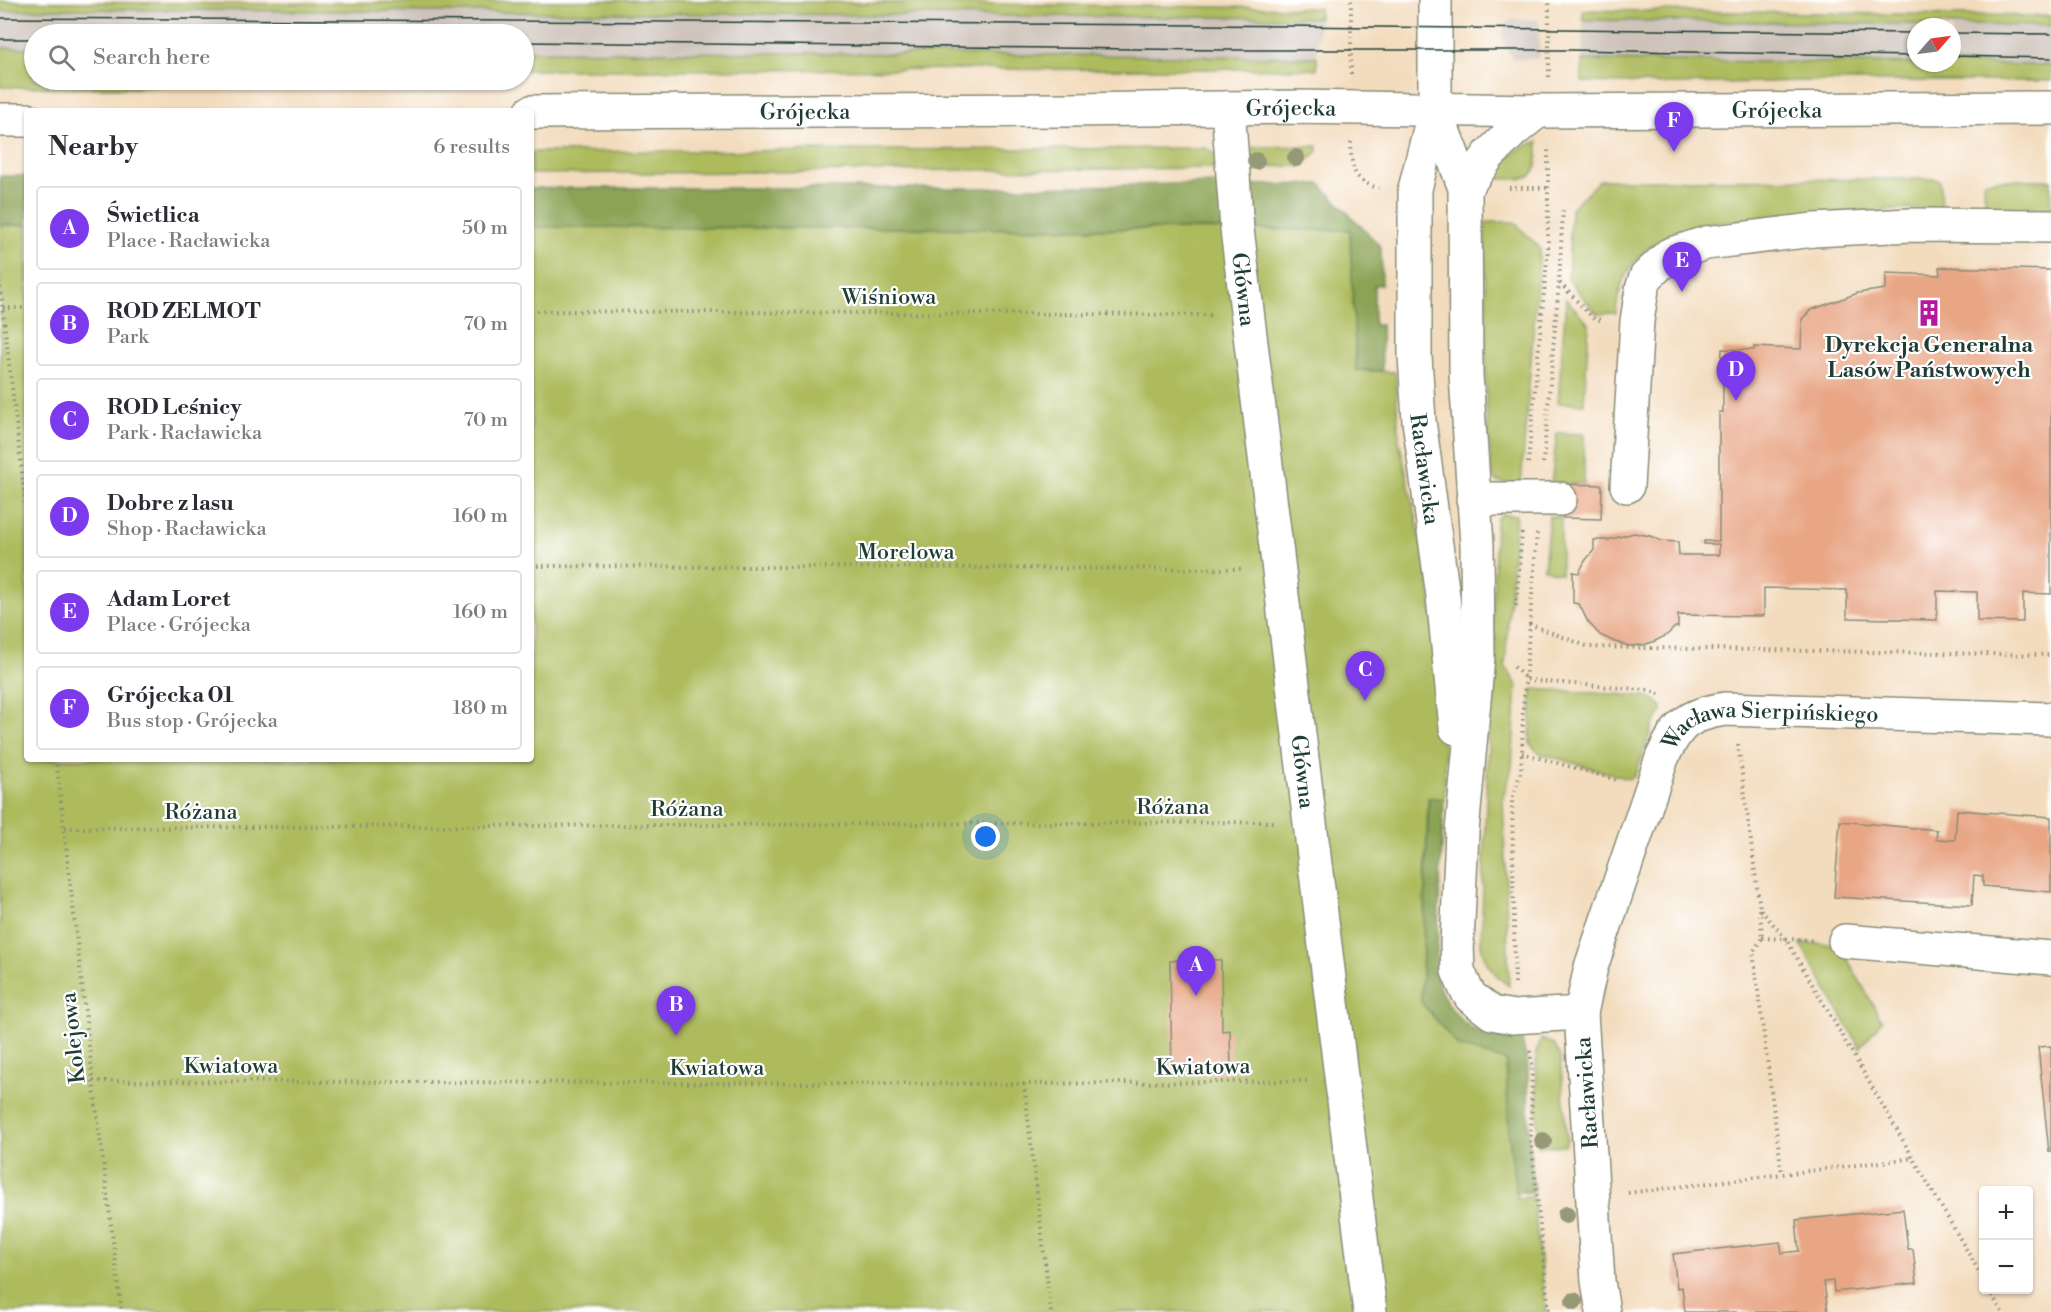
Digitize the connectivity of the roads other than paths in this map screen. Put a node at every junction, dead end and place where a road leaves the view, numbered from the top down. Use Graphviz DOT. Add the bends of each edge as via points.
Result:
graph roads {
  1 [pos="1435,0"];
  2 [pos="1544,97"];
  3 [pos="1228,108"];
  4 [pos="2051,108"];
  5 [pos="1435,109"];
  6 [pos="534,112"];
  7 [pos="0,120"];
  8 [pos="24,120"];
  9 [pos="1465,188"];
  10 [pos="2051,226"];
  11 [pos="1627,486"];
  12 [pos="1473,499"];
  13 [pos="1550,500"];
  14 [pos="2051,719"];
  15 [pos="1462,832"];
  16 [pos="1845,941"];
  17 [pos="2051,958"];
  18 [pos="1581,1013"];
  19 [pos="1370,1312"];
  20 [pos="1603,1312"];
  1 -- 5 [label="street, Racławicka"];
  2 -- 4 [label="street, Grójecka"];
  2 -- 5 [label="street, Grójecka"];
  2 -- 9 [label="street" via="1489,155"];
  3 -- 5 [label="street, Grójecka"];
  3 -- 6 [label="street, Grójecka"];
  3 -- 19 [label="street, Główna" via="1237,229"];
  5 -- 9 [label="street, Racławicka"];
  5 -- 15 [label="street, Racławicka" via="1415,189 1415,356 1419,422 1450,661"];
  7 -- 8 [label="street"];
  9 -- 12 [label="street, Racławicka" via="1466,375"];
  10 -- 11 [label="street" via="1910,225 1814,230 1706,243 1669,255 1646,277 1637,321"];
  12 -- 13 [label="street"];
  12 -- 15 [label="street, Racławicka" via="1478,657"];
  14 -- 18 [label="street, Wacława Sierpińskiego" via="1725,709 1706,712 1682,723 1662,758 1592,967"];
  15 -- 18 [label="street, Racławicka" via="1457,944 1458,970 1466,989 1476,1003 1501,1015"];
  16 -- 17 [label="street"];
  18 -- 20 [label="street, Racławicka"];
}
